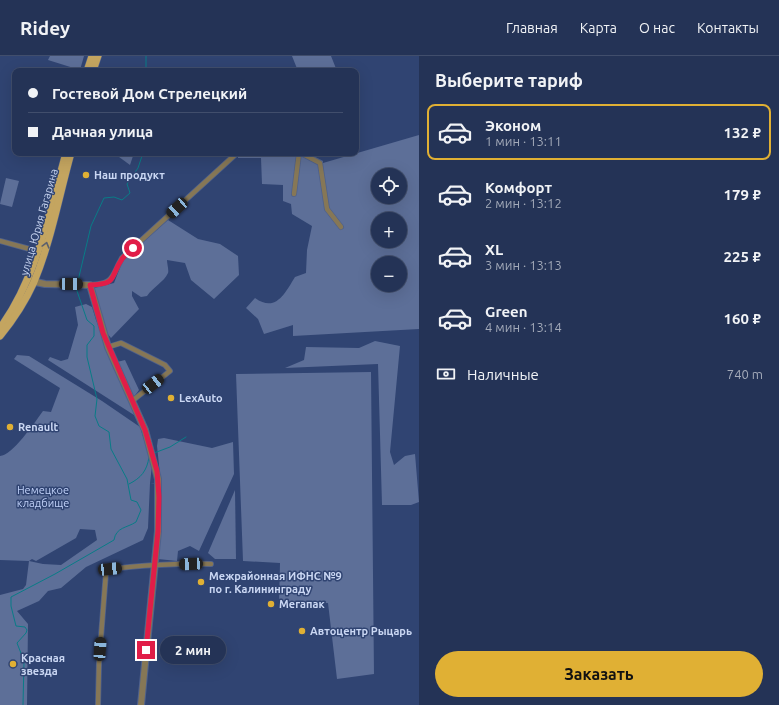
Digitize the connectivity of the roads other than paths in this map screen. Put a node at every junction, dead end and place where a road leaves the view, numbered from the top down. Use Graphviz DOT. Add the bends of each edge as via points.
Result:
graph roads {
  1 [pos="92,56"];
  2 [pos="98,56"];
  3 [pos="89,68"];
  4 [pos="94,68"];
  5 [pos="65,156"];
  6 [pos="70,156"];
  7 [pos="234,156"];
  8 [pos="300,156"];
  9 [pos="306,156"];
  10 [pos="294,194"];
  11 [pos="341,227"];
  12 [pos="0,241"];
  13 [pos="37,251"];
  14 [pos="31,281"];
  15 [pos="90,285"];
  16 [pos="0,328"];
  17 [pos="0,336"];
  18 [pos="108,347"];
  19 [pos="132,401"];
  20 [pos="211,564"];
  21 [pos="154,566"];
  22 [pos="98,705"];
  23 [pos="141,705"];
  1 -- 3 [label="main road"];
  2 -- 4 [label="main road"];
  5 -- 13 [label="main road, улица Юрия Гагарина"];
  14 -- 6 [label="main road, улица Юрия Гагарина, one-way" via="43,257"];
  7 -- 15 [label="street" via="122,258 110,282"];
  8 -- 10 [label="street"];
  9 -- 11 [label="street" via="320,163 327,209"];
  12 -- 13 [label="street"];
  13 -- 14 [label="main road, улица Юрия Гагарина"];
  14 -- 15 [label="street" via="44,284"];
  14 -- 16 [label="main road, улица Юрия Гагарина"];
  14 -- 17 [label="main road, улица Юрия Гагарина" via="13,319"];
  15 -- 18 [label="street"];
  18 -- 19 [label="street"];
  18 -- 19 [label="street" via="121,343 165,365 170,371"];
  19 -- 21 [label="street" via="154,457 158,479"];
  20 -- 21 [label="street"];
  21 -- 22 [label="street" via="110,569 106,572"];
  21 -- 23 [label="street"];
}
